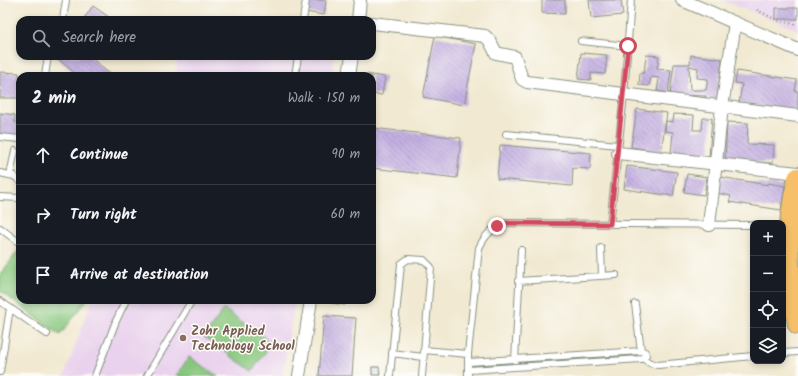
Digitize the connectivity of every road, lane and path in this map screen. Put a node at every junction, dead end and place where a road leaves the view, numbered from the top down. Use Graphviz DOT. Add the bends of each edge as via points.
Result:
graph roads {
  1 [pos="66,0"];
  2 [pos="306,0"];
  3 [pos="360,0"];
  4 [pos="631,0"];
  5 [pos="682,0"];
  6 [pos="757,10"];
  7 [pos="64,16"];
  8 [pos="304,16"];
  9 [pos="358,16"];
  10 [pos="376,23"];
  11 [pos="735,23"];
  12 [pos="798,25"];
  13 [pos="581,41"];
  14 [pos="628,46"];
  15 [pos="798,50"];
  16 [pos="47,60"];
  17 [pos="297,60"];
  18 [pos="351,60"];
  19 [pos="46,72"];
  20 [pos="296,72"];
  21 [pos="350,72"];
  22 [pos="624,95"];
  23 [pos="722,108"];
  24 [pos="798,116"];
  25 [pos="506,134"];
  26 [pos="0,136"];
  27 [pos="16,138"];
  28 [pos="618,149"];
  29 [pos="15,151"];
  30 [pos="714,164"];
  31 [pos="0,173"];
  32 [pos="798,173"];
  33 [pos="10,175"];
  34 [pos="798,178"];
  35 [pos="16,179"];
  36 [pos="0,197"];
  37 [pos="16,198"];
  38 [pos="610,224"];
  39 [pos="709,225"];
  40 [pos="750,225"];
  41 [pos="786,226"];
  42 [pos="0,228"];
  43 [pos="16,240"];
  44 [pos="601,248"];
  45 [pos="521,250"];
  46 [pos="616,275"];
  47 [pos="602,276"];
  48 [pos="518,281"];
  49 [pos="0,301"];
  50 [pos="124,304"];
  51 [pos="190,304"];
  52 [pos="310,304"];
  53 [pos="635,304"];
  54 [pos="10,308"];
  55 [pos="798,324"];
  56 [pos="47,334"];
  57 [pos="424,350"];
  58 [pos="641,351"];
  59 [pos="798,352"];
  60 [pos="392,353"];
  61 [pos="786,353"];
  62 [pos="468,354"];
  63 [pos="750,356"];
  64 [pos="423,357"];
  65 [pos="515,358"];
  66 [pos="644,359"];
  67 [pos="469,362"];
  68 [pos="514,366"];
  69 [pos="0,372"];
  70 [pos="469,373"];
  71 [pos="96,376"];
  72 [pos="147,376"];
  73 [pos="298,376"];
  74 [pos="390,376"];
  75 [pos="422,376"];
  1 -- 7 [label="lane"];
  2 -- 8 [label="lane"];
  3 -- 9 [label="street"];
  4 -- 14 [label="lane"];
  5 -- 11 [label="street"];
  6 -- 12 [label="path" via="776,20"];
  10 -- 22 [label="street" via="485,36 496,53 515,57 522,79 527,82"];
  11 -- 15 [label="street"];
  11 -- 23 [label="street"];
  13 -- 14 [label="lane"];
  14 -- 22 [label="lane"];
  16 -- 19 [label="lane"];
  17 -- 20 [label="lane"];
  18 -- 21 [label="street"];
  22 -- 23 [label="street"];
  22 -- 28 [label="lane"];
  23 -- 24 [label="street"];
  23 -- 30 [label="street"];
  25 -- 28 [label="lane"];
  26 -- 27 [label="lane"];
  28 -- 30 [label="street"];
  28 -- 38 [label="lane"];
  29 -- 33 [label="lane"];
  30 -- 32 [label="street"];
  30 -- 39 [label="street"];
  31 -- 33 [label="lane"];
  33 -- 35 [label="lane"];
  34 -- 41 [label="main road"];
  36 -- 37 [label="lane"];
  38 -- 39 [label="lane"];
  38 -- 62 [label="lane" via="506,223 489,232 482,239 479,248"];
  39 -- 40 [label="lane"];
  41 -- 55 [label="main road" via="789,274"];
  42 -- 43 [label="lane"];
  44 -- 47 [label="lane"];
  45 -- 48 [label="lane"];
  46 -- 47 [label="lane"];
  47 -- 48 [label="lane"];
  48 -- 65 [label="lane"];
  49 -- 54 [label="lane"];
  50 -- 71 [label="lane"];
  51 -- 72 [label="lane"];
  52 -- 73 [label="street"];
  53 -- 58 [label="lane"];
  54 -- 56 [label="lane"];
  54 -- 69 [label="lane"];
  57 -- 60 [label="lane" via="431,267 424,260 408,259 401,264"];
  57 -- 62 [label="lane"];
  57 -- 64 [label="lane"];
  58 -- 65 [label="lane"];
  58 -- 66 [label="lane" via="646,353"];
  59 -- 61 [label="lane"];
  60 -- 64 [label="lane"];
  60 -- 74 [label="lane"];
  62 -- 67 [label="lane"];
  63 -- 66 [label="lane" via="658,365"];
  64 -- 75 [label="lane"];
  65 -- 67 [label="lane"];
  65 -- 68 [label="lane"];
  66 -- 68 [label="lane"];
  67 -- 70 [label="lane"];
  68 -- 70 [label="lane"];
}
